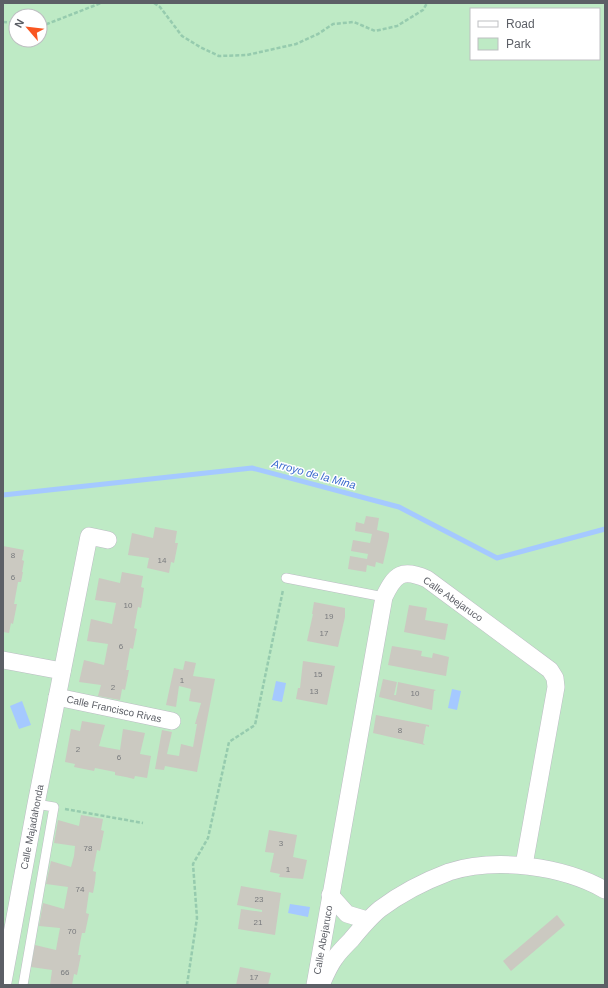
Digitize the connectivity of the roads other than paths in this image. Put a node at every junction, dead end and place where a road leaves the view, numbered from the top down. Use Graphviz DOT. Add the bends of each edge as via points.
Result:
graph roads {
  1 [pos="108,540"];
  2 [pos="286,578"];
  3 [pos="384,597"];
  4 [pos="3,660"];
  5 [pos="62,671"];
  6 [pos="57,697"];
  7 [pos="172,721"];
  8 [pos="36,804"];
  9 [pos="524,865"];
  10 [pos="605,890"];
  11 [pos="330,895"];
  12 [pos="367,920"];
  13 [pos="3,982"];
  14 [pos="23,985"];
  15 [pos="315,985"];
  16 [pos="321,985"];
  1 -- 5 [label="street, Calle Majadahonda" via="89,536"];
  2 -- 3 [label="lane"];
  3 -- 9 [label="street, Calle Abejaruco" via="391,583 402,574 414,573 427,579 550,670 555,678 556,687"];
  3 -- 11 [label="street, Calle Abejaruco"];
  4 -- 5 [label="street"];
  5 -- 6 [label="street, Calle Majadahonda"];
  6 -- 7 [label="street, Calle Francisco Rivas"];
  6 -- 8 [label="street, Calle Majadahonda"];
  8 -- 13 [label="street, Calle Majadahonda"];
  8 -- 14 [label="lane" via="54,807"];
  9 -- 10 [label="street" via="553,870"];
  9 -- 12 [label="street" via="482,866 450,872 412,889"];
  11 -- 12 [label="street, Calle Abejaruco" via="347,914"];
  11 -- 15 [label="street, Calle Abejaruco"];
  12 -- 16 [label="street" via="335,958"];
}
